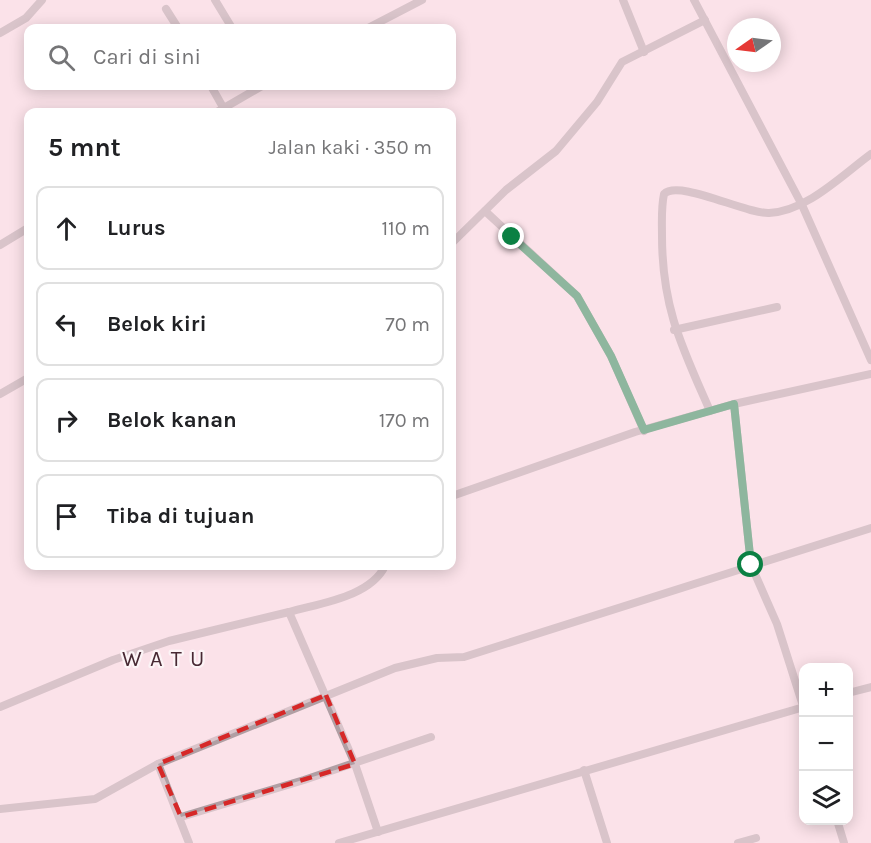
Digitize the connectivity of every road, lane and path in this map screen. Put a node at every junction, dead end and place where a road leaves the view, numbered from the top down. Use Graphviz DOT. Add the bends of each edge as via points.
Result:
graph roads {
  1 [pos="42,0"];
  2 [pos="215,0"];
  3 [pos="422,0"];
  4 [pos="623,0"];
  5 [pos="694,0"];
  6 [pos="166,9"];
  7 [pos="705,20"];
  8 [pos="175,24"];
  9 [pos="230,24"];
  10 [pos="376,24"];
  11 [pos="0,33"];
  12 [pos="644,52"];
  13 [pos="213,90"];
  14 [pos="255,90"];
  15 [pos="220,108"];
  16 [pos="226,108"];
  17 [pos="871,154"];
  18 [pos="801,205"];
  19 [pos="485,211"];
  20 [pos="24,230"];
  21 [pos="456,239"];
  22 [pos="0,245"];
  23 [pos="777,307"];
  24 [pos="674,330"];
  25 [pos="871,360"];
  26 [pos="871,374"];
  27 [pos="24,380"];
  28 [pos="0,394"];
  29 [pos="734,404"];
  30 [pos="710,411"];
  31 [pos="644,430"];
  32 [pos="456,495"];
  33 [pos="871,528"];
  34 [pos="751,565"];
  35 [pos="382,570"];
  36 [pos="289,612"];
  37 [pos="871,687"];
  38 [pos="853,692"];
  39 [pos="799,695"];
  40 [pos="327,696"];
  41 [pos="0,707"];
  42 [pos="799,709"];
  43 [pos="431,737"];
  44 [pos="158,764"];
  45 [pos="355,764"];
  46 [pos="584,770"];
  47 [pos="0,809"];
  48 [pos="181,817"];
  49 [pos="839,825"];
  50 [pos="378,832"];
  51 [pos="756,838"];
  52 [pos="189,843"];
  53 [pos="339,843"];
  54 [pos="607,843"];
  55 [pos="738,843"];
  56 [pos="844,843"];
  1 -- 11 [label="street" via="26,18"];
  2 -- 9 [label="street"];
  3 -- 10 [label="street"];
  4 -- 12 [label="street"];
  5 -- 7 [label="street"];
  6 -- 8 [label="street"];
  7 -- 12 [label="street"];
  7 -- 18 [label="street"];
  12 -- 19 [label="street" via="617,67 597,102 556,151"];
  13 -- 15 [label="street"];
  14 -- 16 [label="street"];
  17 -- 18 [label="street"];
  18 -- 24 [label="street" via="764,213 681,190 666,192 662,260"];
  18 -- 25 [label="street"];
  19 -- 21 [label="street"];
  19 -- 31 [label="street" via="577,296 611,356"];
  20 -- 22 [label="street"];
  23 -- 24 [label="street"];
  24 -- 30 [label="street"];
  26 -- 29 [label="street"];
  27 -- 28 [label="street"];
  29 -- 30 [label="street"];
  29 -- 34 [label="street"];
  30 -- 31 [label="street"];
  31 -- 32 [label="street"];
  33 -- 34 [label="street"];
  34 -- 39 [label="street" via="777,624"];
  34 -- 40 [label="street" via="464,657 413,662"];
  35 -- 36 [label="street" via="364,588"];
  36 -- 40 [label="street"];
  36 -- 41 [label="street" via="169,640"];
  37 -- 38 [label="street"];
  40 -- 44 [label="street"];
  40 -- 45 [label="street"];
  42 -- 46 [label="street"];
  43 -- 45 [label="street"];
  44 -- 47 [label="street" via="95,800"];
  44 -- 48 [label="street"];
  45 -- 48 [label="street"];
  45 -- 50 [label="street"];
  46 -- 50 [label="street"];
  46 -- 54 [label="street"];
  48 -- 52 [label="street"];
  49 -- 56 [label="street"];
  50 -- 53 [label="street"];
  51 -- 55 [label="street"];
}
